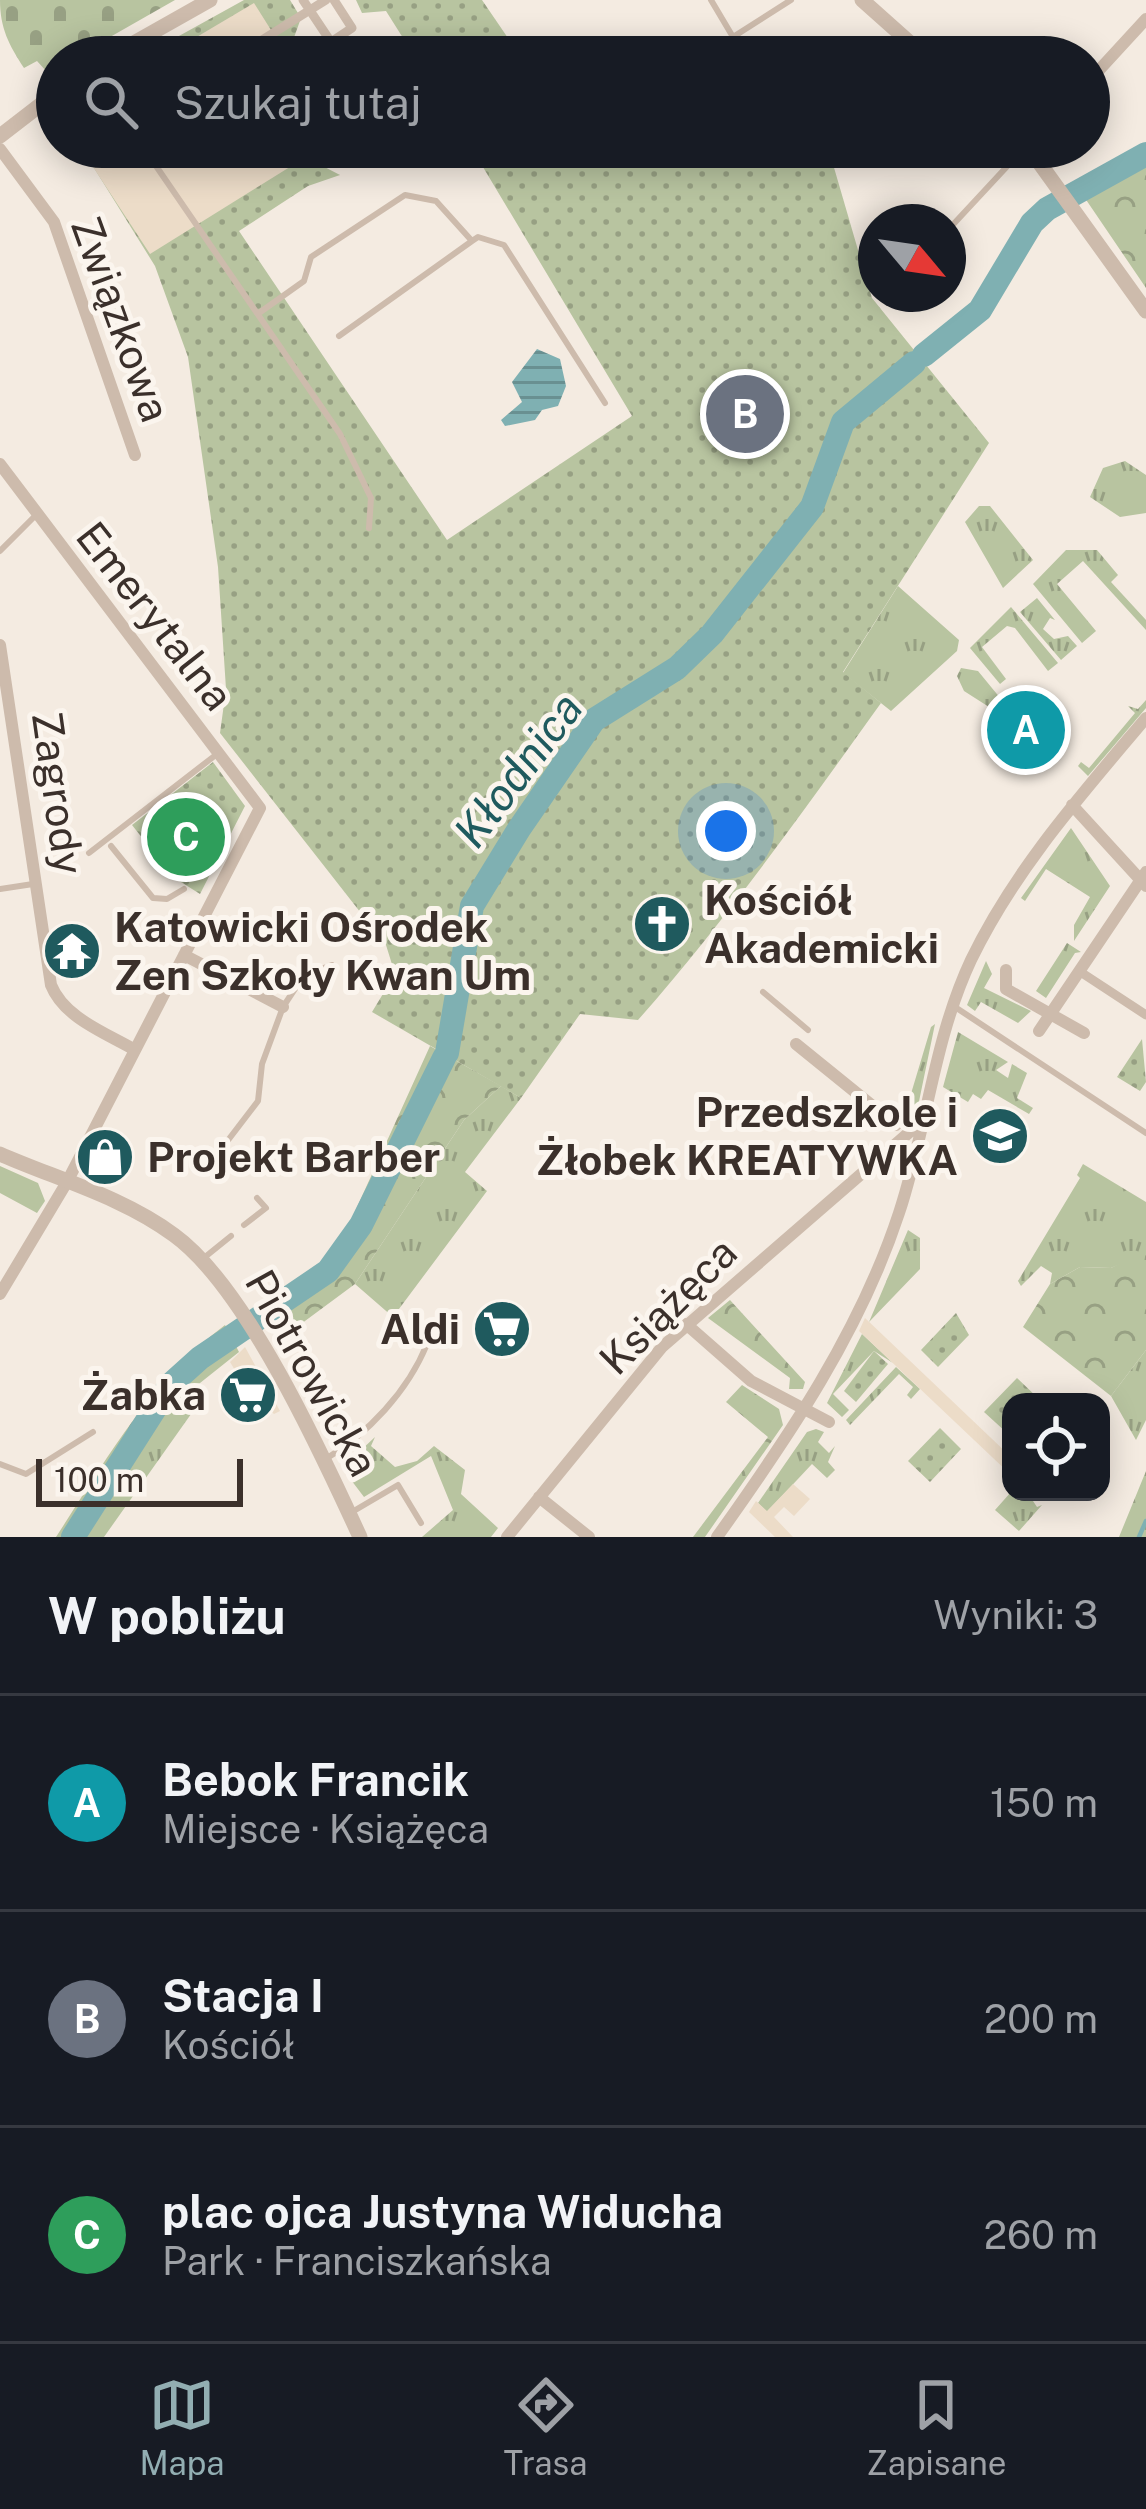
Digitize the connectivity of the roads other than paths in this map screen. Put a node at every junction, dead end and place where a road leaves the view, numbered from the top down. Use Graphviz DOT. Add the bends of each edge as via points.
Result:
graph roads {
  1 [pos="210,0"];
  2 [pos="330,0"];
  3 [pos="711,0"];
  4 [pos="790,0"];
  5 [pos="862,0"];
  6 [pos="306,5"];
  7 [pos="1146,19"];
  8 [pos="146,36"];
  9 [pos="267,36"];
  10 [pos="327,36"];
  11 [pos="340,36"];
  12 [pos="733,36"];
  13 [pos="736,36"];
  14 [pos="902,36"];
  15 [pos="1110,59"];
  16 [pos="36,108"];
  17 [pos="0,136"];
  18 [pos="0,149"];
  19 [pos="158,168"];
  20 [pos="1011,168"];
  21 [pos="1044,168"];
  22 [pos="966,212"];
  23 [pos="472,242"];
  24 [pos="1146,311"];
  25 [pos="260,313"];
  26 [pos="339,336"];
  27 [pos="605,403"];
  28 [pos="135,455"];
  29 [pos="0,464"];
  30 [pos="35,516"];
  31 [pos="369,527"];
  32 [pos="0,551"];
  33 [pos="0,645"];
  34 [pos="1146,718"];
  35 [pos="220,752"];
  36 [pos="1072,805"];
  37 [pos="111,846"];
  38 [pos="89,853"];
  39 [pos="1144,880"];
  40 [pos="37,884"];
  41 [pos="0,889"];
  42 [pos="184,889"];
  43 [pos="184,955"];
  44 [pos="332,965"];
  45 [pos="1006,970"];
  46 [pos="1079,971"];
  47 [pos="763,992"];
  48 [pos="952,1006"];
  49 [pos="283,1007"];
  50 [pos="1053,1013"];
  51 [pos="1146,1015"];
  52 [pos="808,1030"];
  53 [pos="1039,1030"];
  54 [pos="1084,1033"];
  55 [pos="796,1044"];
  56 [pos="135,1050"];
  57 [pos="922,1121"];
  58 [pos="896,1125"];
  59 [pos="1146,1133"];
  60 [pos="897,1143"];
  61 [pos="219,1152"];
  62 [pos="915,1153"];
  63 [pos="0,1154"];
  64 [pos="67,1182"];
  65 [pos="257,1198"];
  66 [pos="244,1225"];
  67 [pos="231,1235"];
  68 [pos="202,1259"];
  69 [pos="0,1294"];
  70 [pos="686,1324"];
  71 [pos="428,1344"];
  72 [pos="805,1410"];
  73 [pos="830,1422"];
  74 [pos="93,1432"];
  75 [pos="324,1460"];
  76 [pos="0,1464"];
  77 [pos="539,1497"];
  78 [pos="349,1514"];
  79 [pos="421,1522"];
  80 [pos="360,1537"];
  81 [pos="507,1537"];
  82 [pos="590,1537"];
  83 [pos="717,1537"];
  1 -- 8 [label="street"];
  2 -- 6 [label="street"];
  2 -- 11 [label="street" via="352,28"];
  3 -- 12 [label="lane"];
  4 -- 13 [label="lane"];
  5 -- 14 [label="street"];
  6 -- 9 [label="street"];
  6 -- 10 [label="street"];
  7 -- 15 [label="street"];
  16 -- 17 [label="street"];
  18 -- 28 [label="street, Związkowa" via="54,222"];
  19 -- 25 [label="lane"];
  20 -- 22 [label="lane"];
  21 -- 24 [label="street"];
  23 -- 25 [label="lane" via="436,201 405,196 311,257 304,281"];
  23 -- 26 [label="lane"];
  23 -- 27 [label="lane" via="504,245"];
  25 -- 31 [label="lane" via="340,434 371,498"];
  29 -- 30 [label="street, Emerytalna"];
  30 -- 32 [label="lane"];
  30 -- 35 [label="street, Emerytalna"];
  33 -- 40 [label="street, Zagrody"];
  34 -- 36 [label="street"];
  35 -- 38 [label="lane"];
  35 -- 43 [label="street, Emerytalna" via="259,804"];
  36 -- 39 [label="street"];
  36 -- 48 [label="street" via="995,914"];
  37 -- 42 [label="lane" via="153,898"];
  39 -- 46 [label="street"];
  40 -- 41 [label="lane"];
  40 -- 56 [label="street, Zagrody" via="57,1000"];
  43 -- 49 [label="street"];
  43 -- 56 [label="street"];
  44 -- 49 [label="lane" via="304,975"];
  45 -- 50 [label="street" via="1006,989"];
  46 -- 50 [label="street"];
  46 -- 51 [label="street"];
  47 -- 52 [label="lane"];
  48 -- 57 [label="street"];
  48 -- 59 [label="lane"];
  49 -- 61 [label="lane" via="258,1101"];
  50 -- 53 [label="street"];
  50 -- 54 [label="street"];
  55 -- 58 [label="street"];
  56 -- 64 [label="street"];
  57 -- 60 [label="street, Książęca"];
  57 -- 62 [label="street"];
  58 -- 60 [label="lane"];
  60 -- 62 [label="street"];
  60 -- 70 [label="street, Książęca"];
  62 -- 72 [label="street" via="886,1250"];
  63 -- 64 [label="street, Piotrowicka"];
  64 -- 68 [label="street, Piotrowicka" via="158,1224"];
  64 -- 69 [label="street"];
  65 -- 66 [label="lane" via="266,1208"];
  67 -- 68 [label="lane"];
  68 -- 75 [label="street, Piotrowicka"];
  70 -- 72 [label="street" via="751,1381"];
  70 -- 77 [label="street, Książęca"];
  71 -- 75 [label="lane" via="398,1396"];
  72 -- 73 [label="street"];
  72 -- 83 [label="street"];
  74 -- 76 [label="lane" via="26,1474"];
  75 -- 78 [label="street, Piotrowicka"];
  77 -- 81 [label="street, Książęca"];
  77 -- 82 [label="street"];
  78 -- 79 [label="lane" via="398,1485"];
  78 -- 80 [label="street, Piotrowicka"];
}
